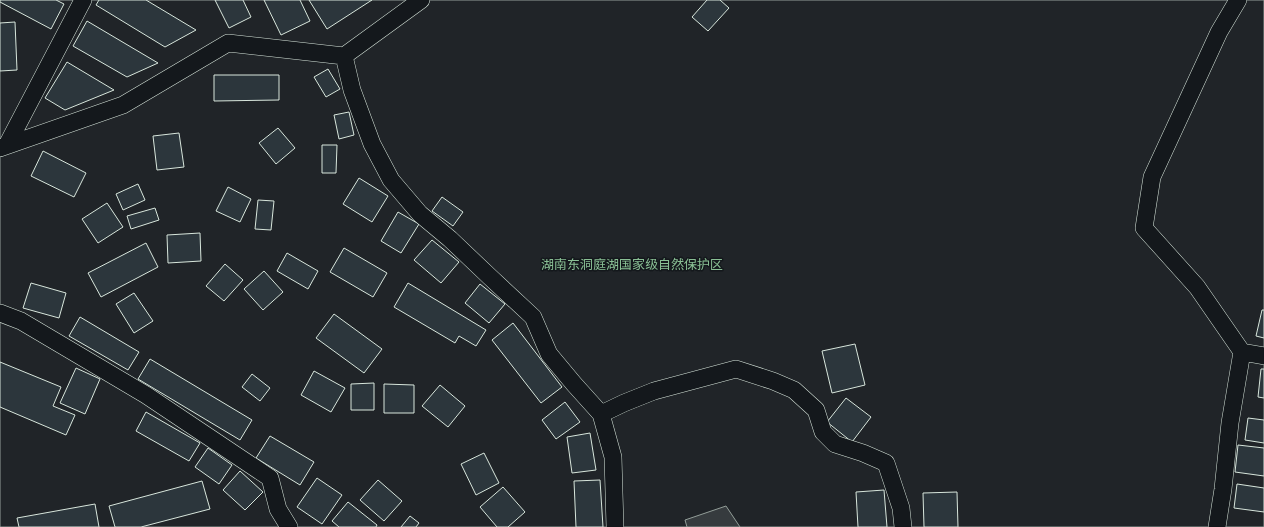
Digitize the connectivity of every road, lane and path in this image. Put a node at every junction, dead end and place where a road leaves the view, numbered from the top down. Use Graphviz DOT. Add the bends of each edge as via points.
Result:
graph roads {
  1 [pos="83,0"];
  2 [pos="421,0"];
  3 [pos="1238,0"];
  4 [pos="344,56"];
  5 [pos="3,146"];
  6 [pos="0,313"];
  7 [pos="1242,352"];
  8 [pos="1264,356"];
  9 [pos="601,414"];
  10 [pos="289,527"];
  11 [pos="615,527"];
  12 [pos="903,527"];
  13 [pos="1217,527"];
  1 -- 5 [label="street"];
  2 -- 4 [label="street"];
  3 -- 7 [label="street" via="1219,32 1152,177 1144,228 1197,287"];
  4 -- 5 [label="street" via="228,43 123,105"];
  4 -- 9 [label="street" via="352,90 372,144 391,180 420,214 533,317 549,354"];
  6 -- 10 [label="street" via="21,321 146,395 270,478 278,509"];
  7 -- 8 [label="street"];
  7 -- 13 [label="street"];
  9 -- 11 [label="street" via="613,456"];
  9 -- 12 [label="street" via="654,390 736,370 773,381 794,390 816,410 822,432 835,444 886,463 901,508"];
}
